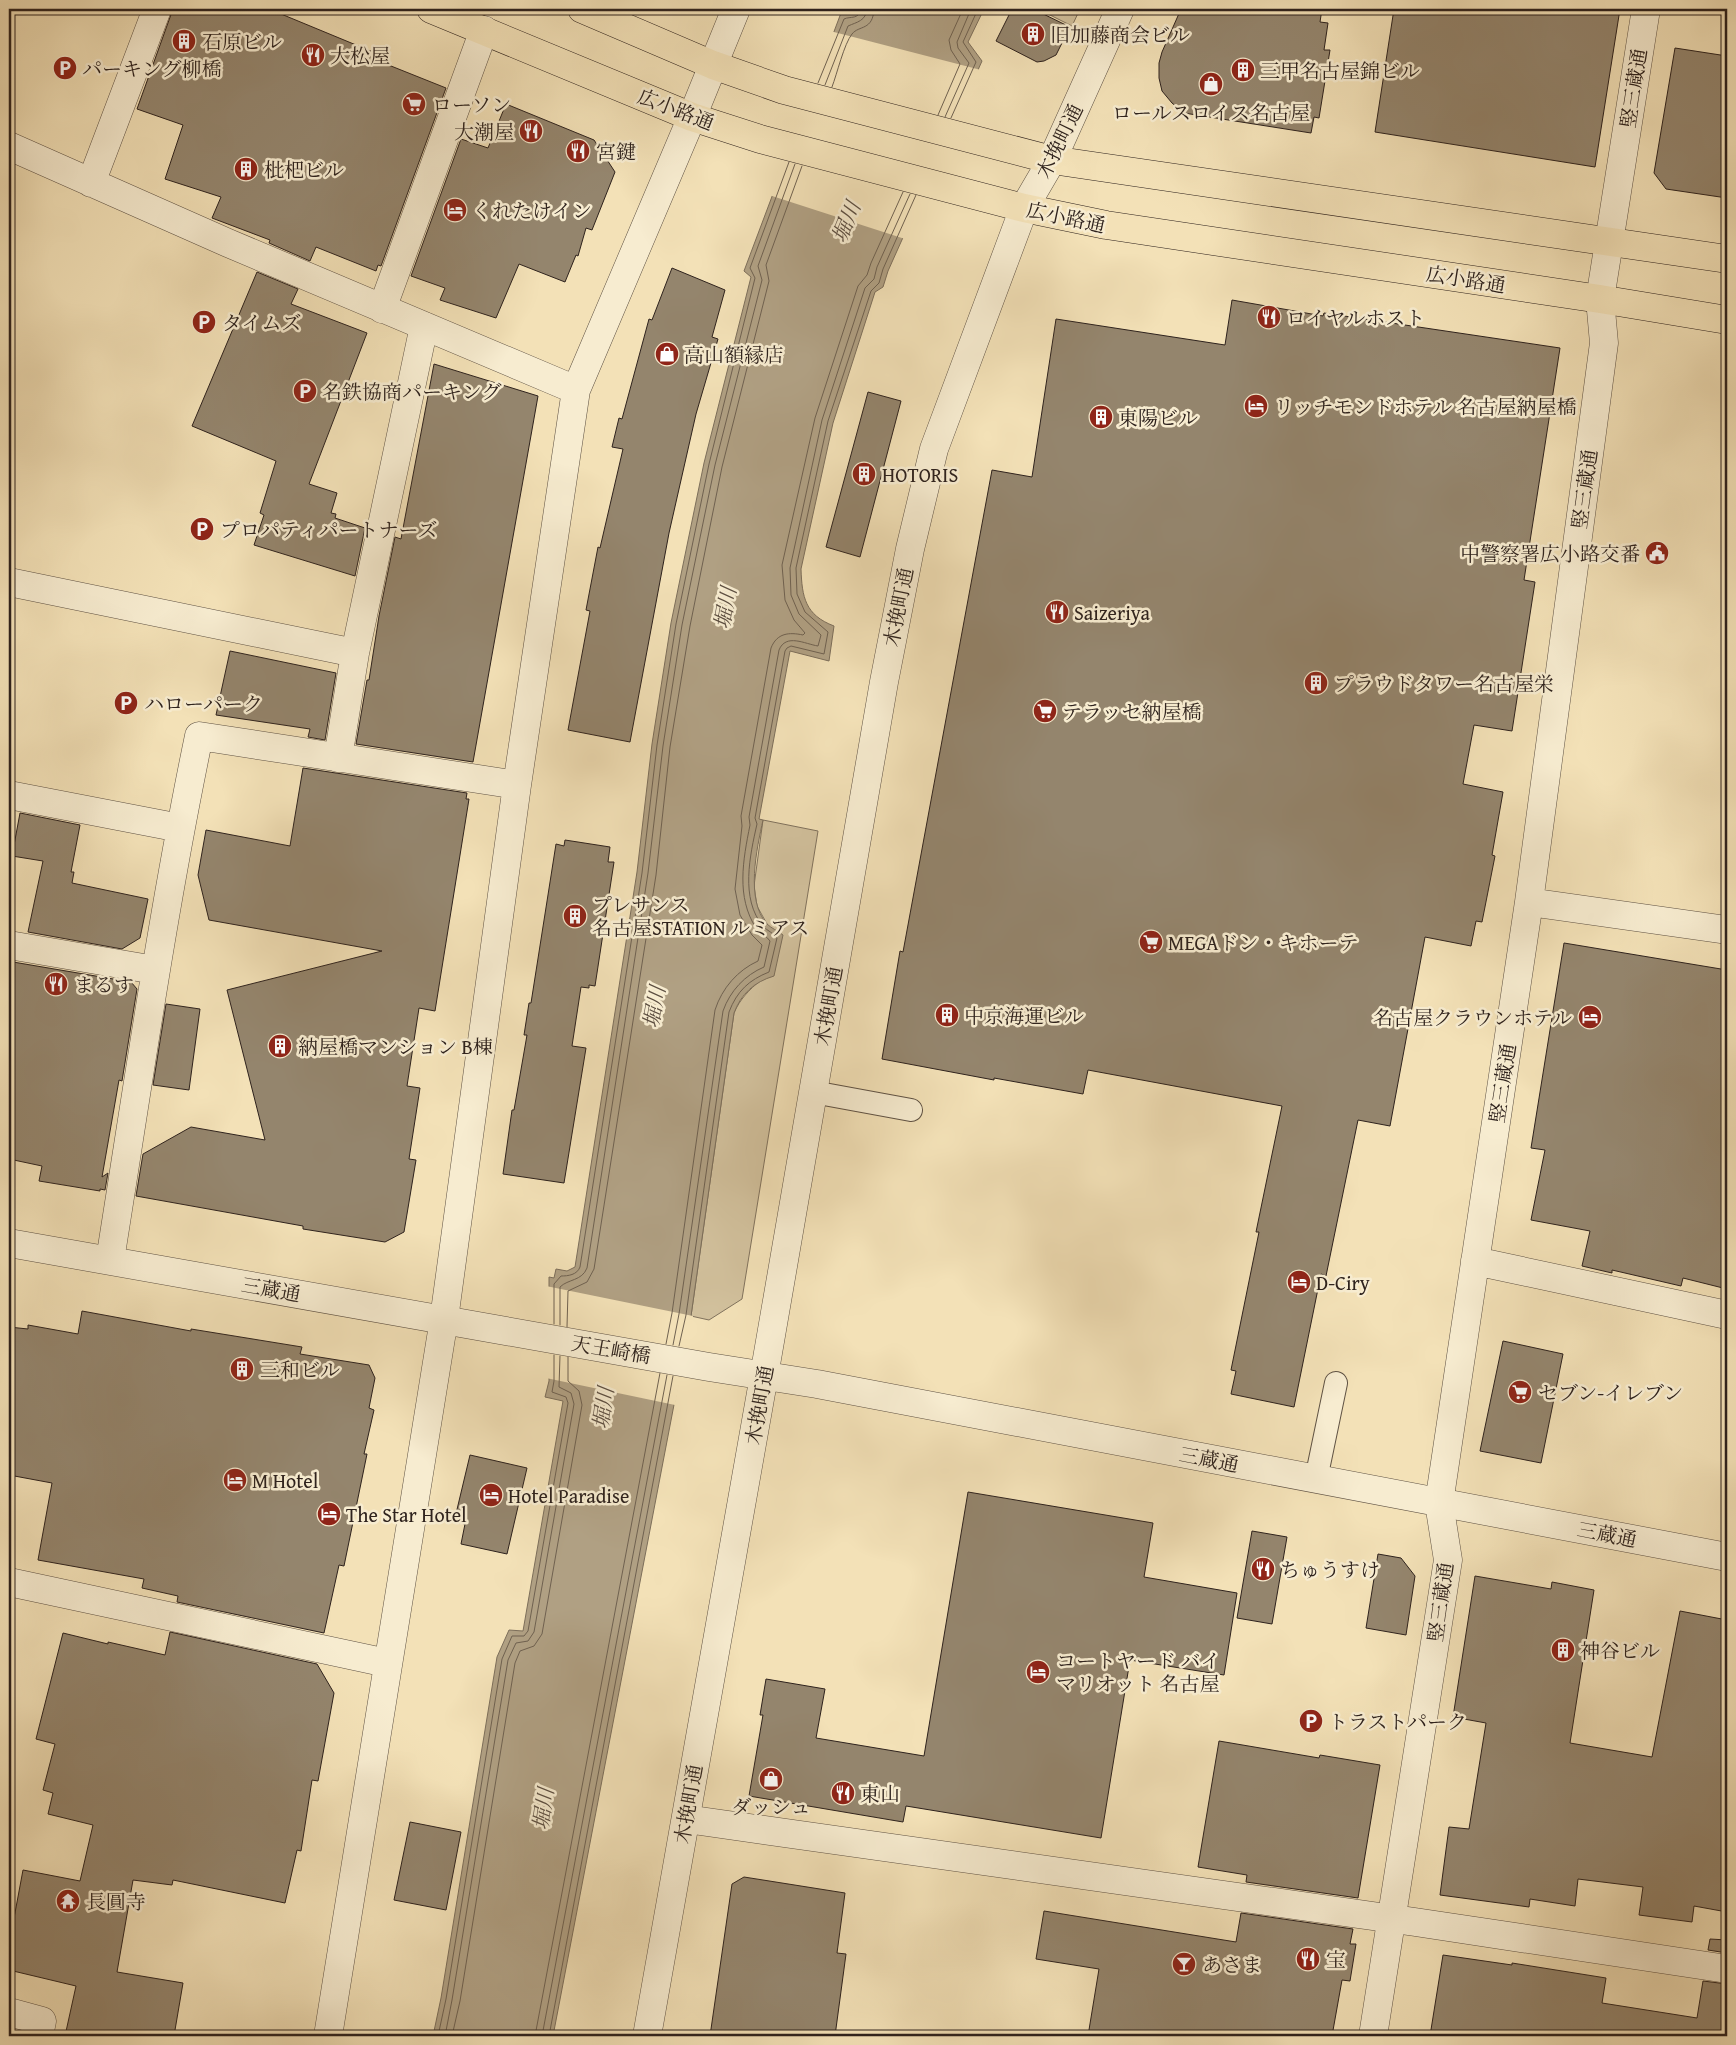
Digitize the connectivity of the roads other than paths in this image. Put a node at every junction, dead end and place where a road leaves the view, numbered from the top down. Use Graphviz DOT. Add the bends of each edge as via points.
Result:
graph roads {
  1 [pos="157,9"];
  2 [pos="432,9"];
  3 [pos="582,9"];
  4 [pos="736,9"];
  5 [pos="1120,9"];
  6 [pos="1646,9"];
  7 [pos="484,30"];
  8 [pos="713,65"];
  9 [pos="692,118"];
  10 [pos="9,146"];
  11 [pos="1052,160"];
  12 [pos="91,183"];
  13 [pos="1024,208"];
  14 [pos="1608,242"];
  15 [pos="1727,259"];
  16 [pos="1600,299"];
  17 [pos="382,309"];
  18 [pos="1727,320"];
  19 [pos="424,326"];
  20 [pos="576,390"];
  21 [pos="9,582"];
  22 [pos="355,653"];
  23 [pos="338,758"];
  24 [pos="517,785"];
  25 [pos="9,795"];
  26 [pos="180,828"];
  27 [pos="1529,902"];
  28 [pos="1727,930"];
  29 [pos="9,945"];
  30 [pos="156,970"];
  31 [pos="813,1092"];
  32 [pos="911,1110"];
  33 [pos="9,1242"];
  34 [pos="110,1260"];
  35 [pos="1475,1261"];
  36 [pos="1727,1316"];
  37 [pos="444,1319"];
  38 [pos="533,1335"];
  39 [pos="690,1363"];
  40 [pos="764,1376"];
  41 [pos="1336,1383"];
  42 [pos="1316,1479"];
  43 [pos="1439,1503"];
  44 [pos="1727,1557"];
  45 [pos="9,1582"];
  46 [pos="387,1663"];
  47 [pos="686,1819"];
  48 [pos="1392,1918"];
  49 [pos="1727,1970"];
  50 [pos="9,2012"];
  51 [pos="39,2036"];
  52 [pos="328,2036"];
  53 [pos="647,2036"];
  54 [pos="1373,2036"];
  1 -- 12 [label="street"];
  2 -- 7 [label="main road, 広小路通"];
  3 -- 8 [label="main road"];
  4 -- 8 [label="street"];
  5 -- 11 [label="street, 木挽町通"];
  6 -- 14 [label="street, 竪三蔵通"];
  7 -- 9 [label="main road, 広小路通"];
  7 -- 17 [label="street"];
  8 -- 9 [label="street"];
  8 -- 11 [label="main road" via="800,95"];
  9 -- 13 [label="main road, 広小路通" via="782,146"];
  9 -- 20 [label="street"];
  10 -- 12 [label="street"];
  11 -- 13 [label="street, 木挽町通"];
  11 -- 14 [label="main road"];
  12 -- 17 [label="street"];
  13 -- 16 [label="main road, 広小路通" via="1106,225"];
  13 -- 31 [label="street, 木挽町通" via="934,449 910,549"];
  14 -- 15 [label="main road"];
  14 -- 16 [label="street, 竪三蔵通"];
  16 -- 18 [label="main road, 広小路通"];
  16 -- 27 [label="street, 竪三蔵通" via="1604,344"];
  17 -- 19 [label="street"];
  19 -- 20 [label="street"];
  19 -- 22 [label="street"];
  20 -- 24 [label="street"];
  21 -- 22 [label="street"];
  22 -- 23 [label="street"];
  23 -- 24 [label="street"];
  23 -- 26 [label="street" via="199,736"];
  24 -- 37 [label="street"];
  25 -- 26 [label="street"];
  26 -- 30 [label="street"];
  27 -- 28 [label="street"];
  27 -- 35 [label="street, 竪三蔵通"];
  29 -- 30 [label="street"];
  30 -- 34 [label="street"];
  31 -- 32 [label="lane"];
  31 -- 40 [label="street, 木挽町通"];
  33 -- 34 [label="street, 三蔵通"];
  34 -- 37 [label="street, 三蔵通"];
  35 -- 36 [label="street"];
  35 -- 43 [label="street, 竪三蔵通"];
  37 -- 38 [label="street, 三蔵通"];
  37 -- 46 [label="street"];
  38 -- 39 [label="street, 天王崎橋"];
  39 -- 40 [label="street, 三蔵通"];
  40 -- 42 [label="street, 三蔵通" via="827,1385"];
  40 -- 47 [label="street, 木挽町通"];
  41 -- 42 [label="lane"];
  42 -- 43 [label="street, 三蔵通"];
  43 -- 44 [label="street, 三蔵通"];
  43 -- 48 [label="street, 竪三蔵通" via="1448,1560"];
  45 -- 46 [label="street"];
  46 -- 52 [label="street"];
  47 -- 48 [label="street"];
  47 -- 53 [label="street, 木挽町通"];
  48 -- 49 [label="street"];
  48 -- 54 [label="street, 竪三蔵通"];
  50 -- 51 [label="street" via="42,2021"];
}
